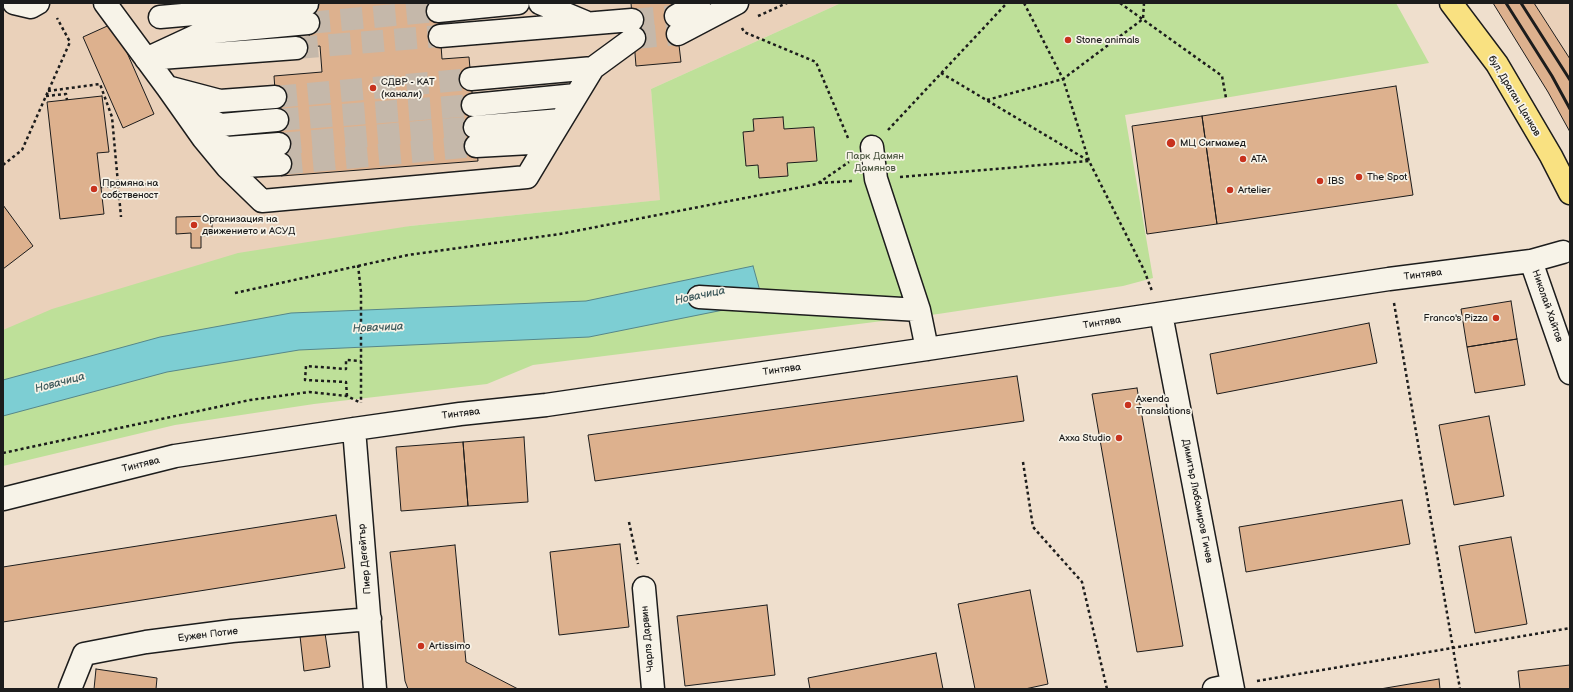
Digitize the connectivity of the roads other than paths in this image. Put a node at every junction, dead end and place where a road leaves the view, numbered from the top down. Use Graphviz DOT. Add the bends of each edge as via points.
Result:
graph roads {
  1 [pos="14,3"];
  2 [pos="38,3"];
  3 [pos="105,3"];
  4 [pos="518,3"];
  5 [pos="540,3"];
  6 [pos="699,3"];
  7 [pos="735,4"];
  8 [pos="1453,5"];
  9 [pos="438,11"];
  10 [pos="160,17"];
  11 [pos="588,23"];
  12 [pos="440,36"];
  13 [pos="296,48"];
  14 [pos="146,59"];
  15 [pos="593,68"];
  16 [pos="471,79"];
  17 [pos="167,87"];
  18 [pos="576,95"];
  19 [pos="275,97"];
  20 [pos="473,105"];
  21 [pos="277,120"];
  22 [pos="561,120"];
  23 [pos="204,138"];
  24 [pos="548,142"];
  25 [pos="864,152"];
  26 [pos="226,167"];
  27 [pos="1570,193"];
  28 [pos="1563,252"];
  29 [pos="1531,261"];
  30 [pos="699,297"];
  31 [pos="919,310"];
  32 [pos="1161,314"];
  33 [pos="927,349"];
  34 [pos="1570,373"];
  35 [pos="354,429"];
  36 [pos="3,499"];
  37 [pos="644,588"];
  38 [pos="370,619"];
  39 [pos="1226,688"];
  40 [pos="70,689"];
  41 [pos="376,689"];
  42 [pos="652,689"];
  1 -- 2 [label="street" via="32,7"];
  3 -- 14 [label="street"];
  4 -- 9 [label="street"];
  5 -- 11 [label="street"];
  6 -- 7 [label="street" via="677,25"];
  8 -- 27 [label="main road, бул. Драган Цанков" via="1497,64"];
  10 -- 14 [label="street" via="308,14 202,33"];
  11 -- 12 [label="street"];
  11 -- 15 [label="street" via="633,29"];
  13 -- 14 [label="street"];
  14 -- 17 [label="street"];
  15 -- 16 [label="street"];
  15 -- 18 [label="street"];
  17 -- 19 [label="street" via="220,101"];
  17 -- 21 [label="street" via="197,114 221,125"];
  17 -- 23 [label="street"];
  18 -- 20 [label="street"];
  18 -- 22 [label="street"];
  22 -- 24 [label="street"];
  22 -- 24 [label="street" via="476,136"];
  23 -- 26 [label="street"];
  23 -- 26 [label="street" via="227,148 280,154"];
  24 -- 26 [label="street" via="527,177 262,202"];
  25 -- 31 [label="street" via="876,179"];
  28 -- 29 [label="street, Тинтява"];
  29 -- 32 [label="street, Тинтява" via="1389,279"];
  29 -- 34 [label="street, Николай Хайтов"];
  30 -- 31 [label="street"];
  31 -- 33 [label="street"];
  32 -- 33 [label="street, Тинтява"];
  32 -- 39 [label="street, Димитър Любомиров Гичев"];
  33 -- 35 [label="street, Тинтява"];
  35 -- 36 [label="street, Тинтява" via="175,456"];
  35 -- 38 [label="street, Пиер Дегейтър"];
  37 -- 42 [label="street, Чарлз Дарвин"];
  38 -- 40 [label="street, Еужен Потие" via="232,631 146,642 84,654"];
  38 -- 41 [label="street, Пиер Дегейтър"];
}
